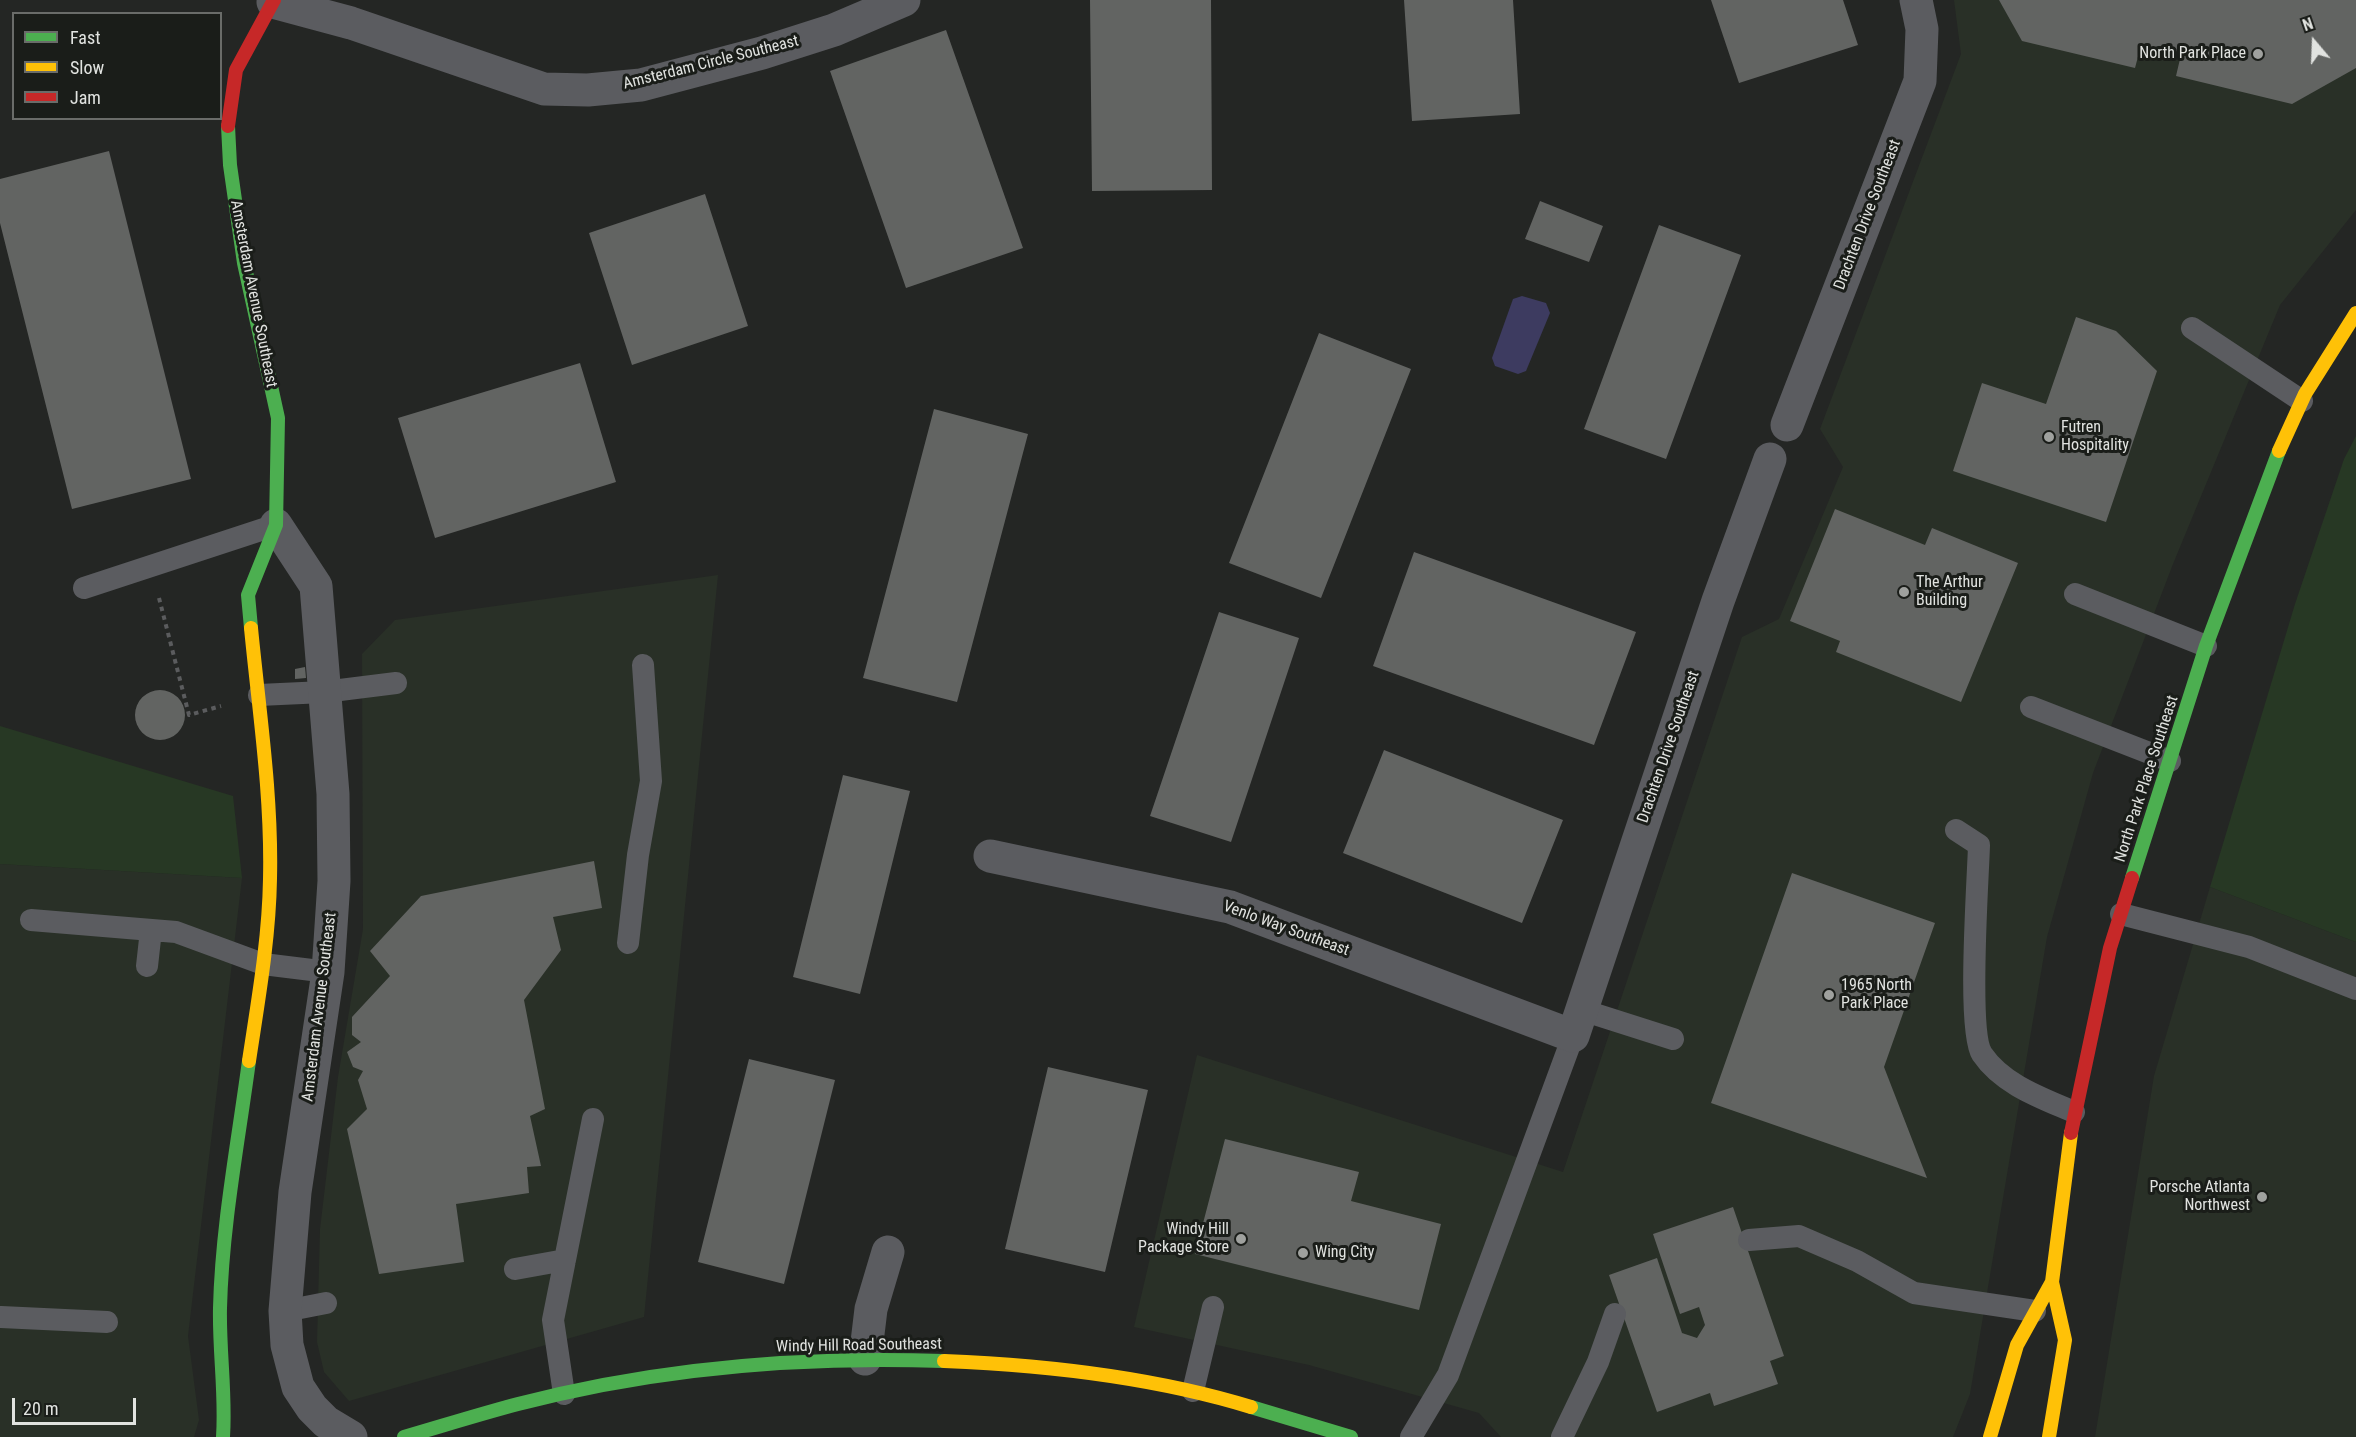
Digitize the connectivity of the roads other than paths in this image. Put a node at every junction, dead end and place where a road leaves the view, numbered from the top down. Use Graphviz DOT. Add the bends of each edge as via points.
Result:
graph roads {
  1 [pos="904,0"];
  2 [pos="1916,0"];
  3 [pos="273,1"];
  4 [pos="2356,313"];
  5 [pos="2192,328"];
  6 [pos="2302,401"];
  7 [pos="1787,425"];
  8 [pos="1770,459"];
  9 [pos="276,525"];
  10 [pos="84,588"];
  11 [pos="2075,594"];
  12 [pos="2206,646"];
  13 [pos="643,665"];
  14 [pos="396,683"];
  15 [pos="324,692"];
  16 [pos="259,695"];
  17 [pos="2031,707"];
  18 [pos="2170,761"];
  19 [pos="1956,830"];
  20 [pos="990,856"];
  21 [pos="2121,914"];
  22 [pos="31,920"];
  23 [pos="151,930"];
  24 [pos="628,943"];
  25 [pos="263,964"];
  26 [pos="147,966"];
  27 [pos="328,972"];
  28 [pos="2356,989"];
  29 [pos="1578,1022"];
  30 [pos="1673,1039"];
  31 [pos="2074,1112"];
  32 [pos="593,1119"];
  33 [pos="1749,1240"];
  34 [pos="888,1252"];
  35 [pos="565,1260"];
  36 [pos="515,1269"];
  37 [pos="2052,1282"];
  38 [pos="326,1303"];
  39 [pos="1213,1307"];
  40 [pos="285,1311"];
  41 [pos="2035,1311"];
  42 [pos="1615,1314"];
  43 [pos="1,1317"];
  44 [pos="107,1322"];
  45 [pos="865,1359"];
  46 [pos="1193,1391"];
  47 [pos="564,1394"];
  48 [pos="223,1437"];
  49 [pos="351,1437"];
  50 [pos="404,1437"];
  51 [pos="1351,1437"];
  52 [pos="1412,1437"];
  53 [pos="1563,1437"];
  54 [pos="1990,1437"];
  55 [pos="2049,1437"];
  1 -- 3 [label="street, Amsterdam Circle Southeast" via="834,30 762,53 641,85 588,90 544,89 351,23"];
  2 -- 7 [label="street, Drachten Drive Southeast" via="1922,29 1920,81"];
  3 -- 9 [label="street, Amsterdam Avenue Southeast" via="236,70 228,119 230,165 244,263 278,418"];
  4 -- 6 [label="street, North Park Place Southeast"];
  5 -- 6 [label="lane"];
  6 -- 12 [label="street, North Park Place Southeast" via="2267,478"];
  8 -- 29 [label="street, Drachten Drive Southeast" via="1718,601"];
  9 -- 10 [label="lane"];
  9 -- 15 [label="street, Amsterdam Avenue Southeast" via="316,586"];
  9 -- 16 [label="street, Amsterdam Avenue Southeast" via="248,594"];
  11 -- 12 [label="lane"];
  12 -- 18 [label="street, North Park Place Southeast"];
  13 -- 24 [label="lane" via="651,781"];
  14 -- 15 [label="lane"];
  15 -- 16 [label="lane"];
  15 -- 27 [label="street, Amsterdam Avenue Southeast" via="333,794 334,880"];
  16 -- 25 [label="street, Amsterdam Avenue Southeast" via="270,879"];
  17 -- 18 [label="lane"];
  18 -- 21 [label="street, North Park Place Southeast"];
  19 -- 31 [label="lane" via="1979,844 1974,1020 1982,1053 2012,1083"];
  20 -- 29 [label="street, Venlo Way Southeast" via="1230,907"];
  21 -- 28 [label="lane" via="2249,947"];
  21 -- 31 [label="street, North Park Place Southeast"];
  22 -- 23 [label="lane"];
  23 -- 25 [label="lane" via="176,932"];
  23 -- 26 [label="lane"];
  25 -- 27 [label="lane"];
  25 -- 48 [label="street, Amsterdam Avenue Southeast" via="223,1249"];
  27 -- 40 [label="street, Amsterdam Avenue Southeast" via="295,1192"];
  29 -- 30 [label="lane"];
  29 -- 52 [label="lane" via="1448,1375"];
  31 -- 37 [label="street, North Park Place Southeast"];
  32 -- 35 [label="lane"];
  33 -- 41 [label="lane" via="1799,1236 1857,1261 1914,1293"];
  34 -- 45 [label="street" via="872,1309"];
  35 -- 36 [label="lane"];
  35 -- 47 [label="lane" via="553,1320"];
  37 -- 41 [label="street, North Park Place Southeast"];
  37 -- 55 [label="street, North Park Place Southeast" via="2065,1340"];
  38 -- 40 [label="lane"];
  39 -- 46 [label="lane"];
  40 -- 49 [label="street, Amsterdam Avenue Southeast" via="287,1345 298,1387 326,1422"];
  41 -- 54 [label="street, North Park Place Southeast" via="2017,1345"];
  42 -- 53 [label="lane" via="1598,1362"];
  43 -- 44 [label="lane"];
  45 -- 46 [label="street, Windy Hill Road Southeast" via="1025,1366 1100,1374"];
  45 -- 47 [label="street, Windy Hill Road Southeast" via="693,1372"];
  46 -- 51 [label="street, Windy Hill Road Southeast"];
  47 -- 50 [label="street, Windy Hill Road Southeast"];
}
